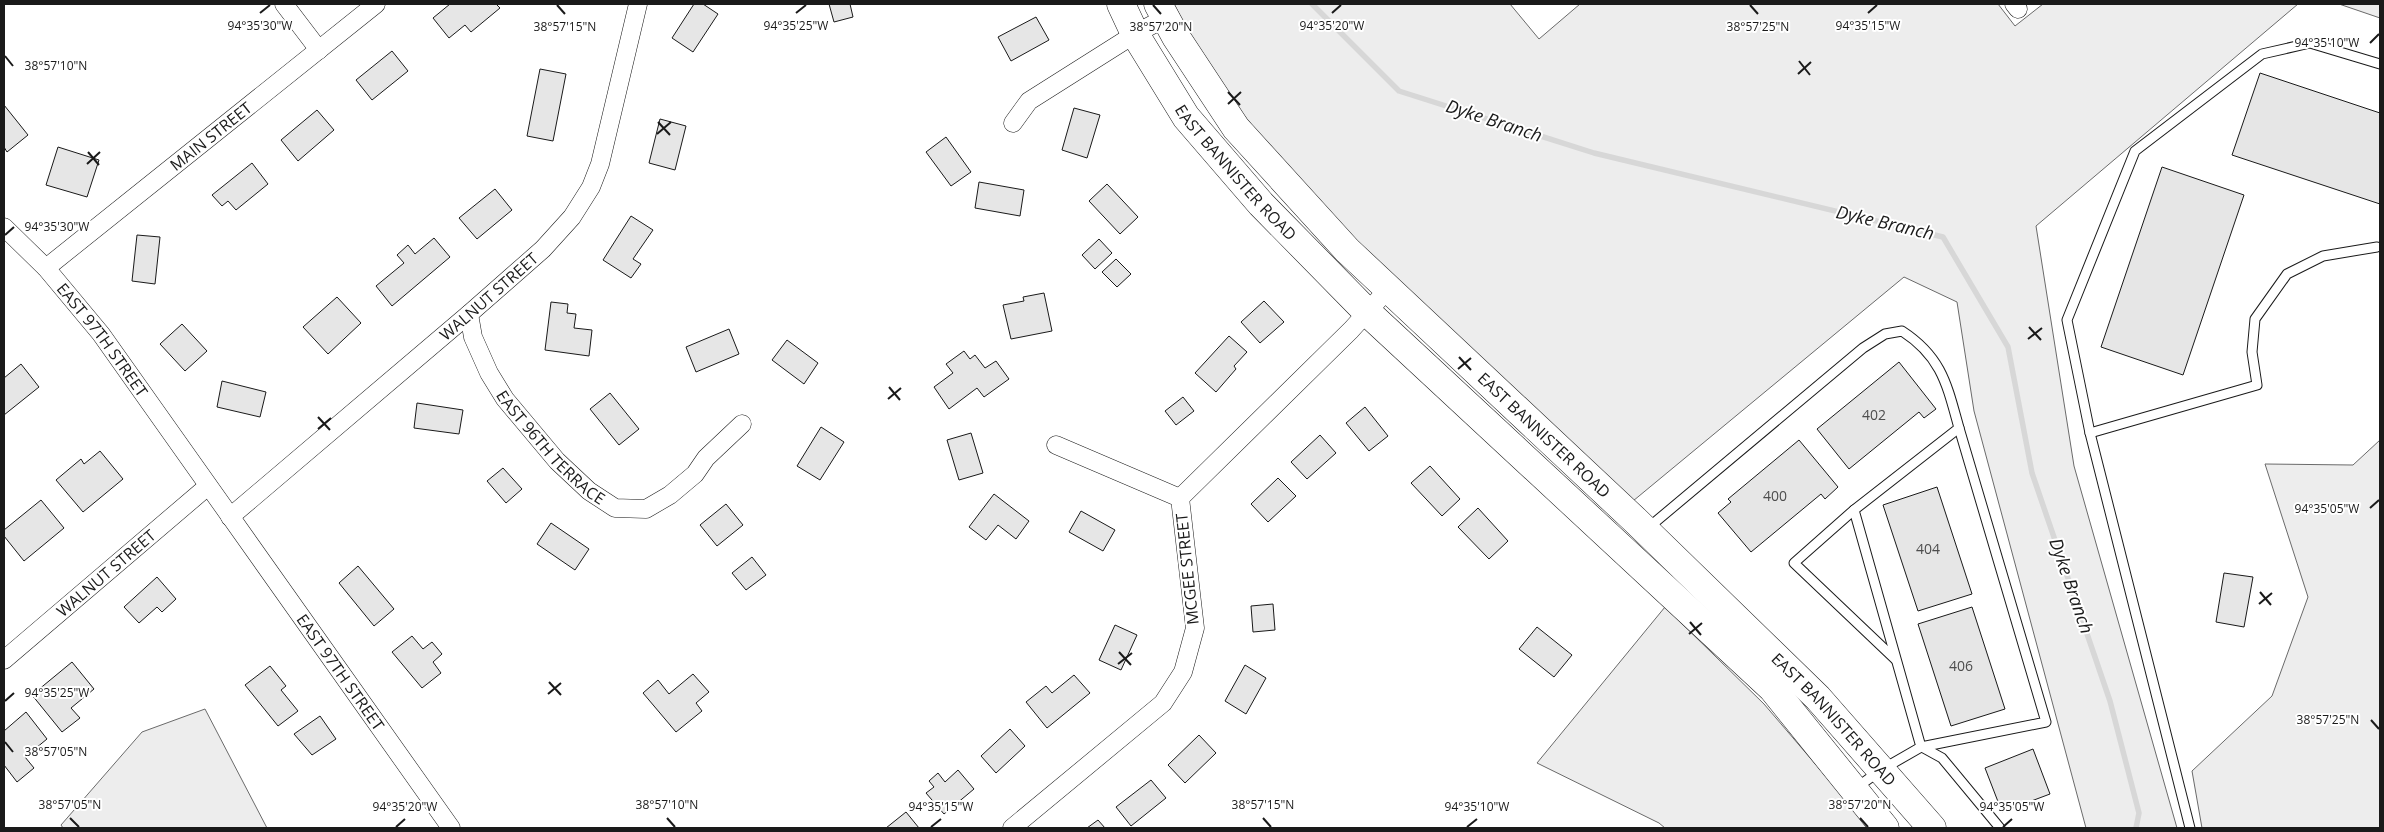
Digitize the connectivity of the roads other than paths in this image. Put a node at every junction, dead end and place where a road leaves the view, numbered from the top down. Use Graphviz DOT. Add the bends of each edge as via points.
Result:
graph roads {
  1 [pos="284,4"];
  2 [pos="376,4"];
  3 [pos="638,4"];
  4 [pos="1121,4"];
  5 [pos="1161,11"];
  6 [pos="1136,34"];
  7 [pos="319,50"];
  8 [pos="2380,64"];
  9 [pos="1013,123"];
  10 [pos="4,227"];
  11 [pos="2377,248"];
  12 [pos="46,268"];
  13 [pos="1389,288"];
  14 [pos="1367,312"];
  15 [pos="469,314"];
  16 [pos="742,424"];
  17 [pos="1959,428"];
  18 [pos="2090,433"];
  19 [pos="1056,445"];
  20 [pos="208,486"];
  21 [pos="1180,498"];
  22 [pos="1854,510"];
  23 [pos="230,517"];
  24 [pos="1645,530"];
  25 [pos="4,660"];
  26 [pos="1896,660"];
  27 [pos="1921,747"];
  28 [pos="1881,770"];
  29 [pos="1854,790"];
  30 [pos="451,828"];
  31 [pos="1012,828"];
  32 [pos="1885,828"];
  33 [pos="1932,828"];
  34 [pos="2000,828"];
  35 [pos="2190,828"];
  1 -- 7 [label="street"];
  2 -- 7 [label="street, MAIN STREET"];
  3 -- 15 [label="street, WALNUT STREET" via="600,164 590,187 572,217 543,249"];
  4 -- 6 [label="main road, EAST BANNISTER ROAD"];
  5 -- 6 [label="street"];
  5 -- 13 [label="main road, EAST BANNISTER ROAD" via="1236,128 1347,250"];
  6 -- 9 [label="street" via="1029,101"];
  6 -- 14 [label="main road, EAST BANNISTER ROAD" via="1186,117 1261,204"];
  7 -- 12 [label="street, MAIN STREET"];
  8 -- 18 [label="lane" via="2310,42 2262,54 2135,151 2067,320"];
  10 -- 12 [label="street, EAST 97TH STREET"];
  11 -- 18 [label="lane" via="2323,256 2288,274 2255,319 2252,352 2256,385"];
  12 -- 20 [label="street, EAST 97TH STREET" via="100,334"];
  13 -- 14 [label="street, MCGEE STREET"];
  13 -- 24 [label="main road, EAST BANNISTER ROAD"];
  14 -- 21 [label="street, MCGEE STREET"];
  14 -- 29 [label="main road, EAST BANNISTER ROAD" via="1772,688"];
  15 -- 16 [label="street, EAST 96TH TERRACE" via="473,337 505,400 557,461 615,508 646,509 670,495 695,474 706,458"];
  15 -- 23 [label="street, WALNUT STREET"];
  17 -- 22 [label="lane"];
  17 -- 24 [label="lane" via="1945,379 1934,358 1902,331 1885,334 1863,348"];
  17 -- 27 [label="lane" via="2046,722"];
  18 -- 35 [label="lane"];
  19 -- 21 [label="street"];
  20 -- 23 [label="street, EAST 97TH STREET"];
  20 -- 25 [label="street, WALNUT STREET"];
  21 -- 31 [label="street, MCGEE STREET" via="1195,628 1183,672 1163,703"];
  22 -- 26 [label="lane"];
  22 -- 26 [label="lane" via="1794,563"];
  23 -- 30 [label="street, EAST 97TH STREET"];
  24 -- 28 [label="main road, EAST BANNISTER ROAD" via="1818,698"];
  26 -- 27 [label="lane"];
  27 -- 28 [label="lane"];
  27 -- 34 [label="lane" via="1942,758"];
  28 -- 29 [label="lane"];
  28 -- 33 [label="main road, EAST BANNISTER ROAD"];
  29 -- 32 [label="main road, EAST BANNISTER ROAD"];
}
